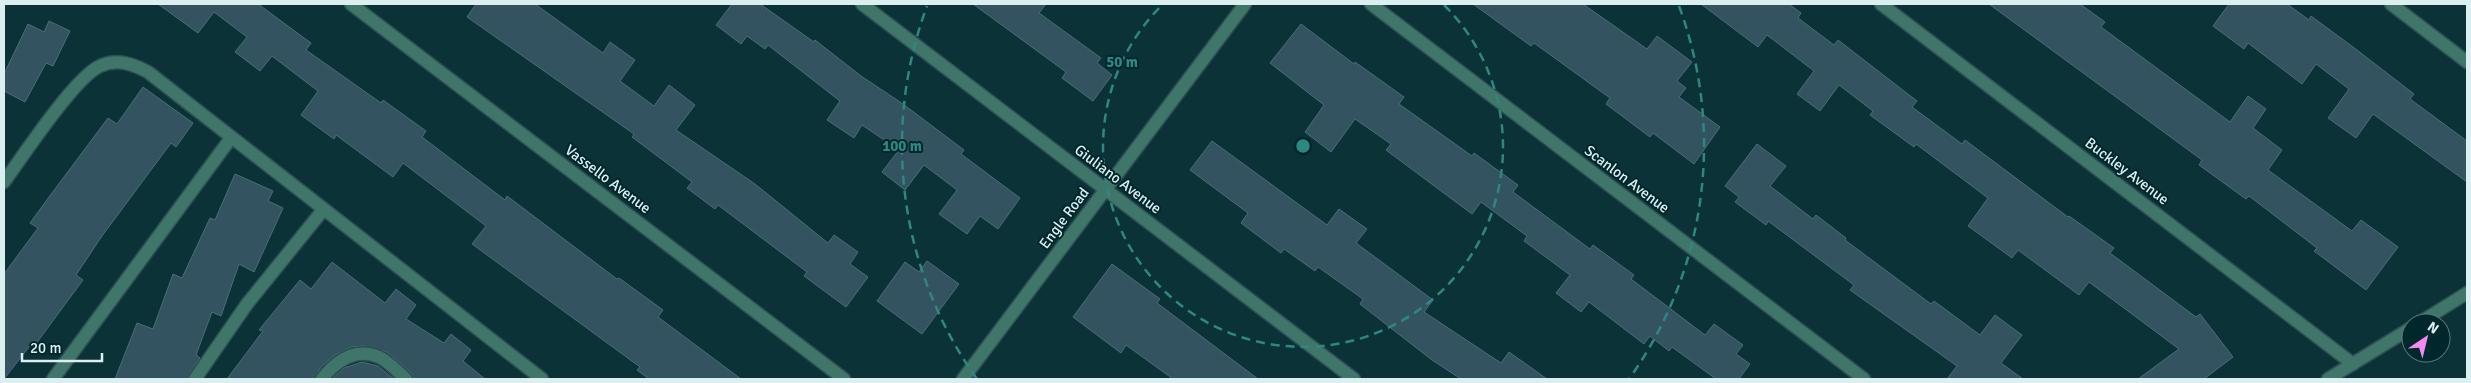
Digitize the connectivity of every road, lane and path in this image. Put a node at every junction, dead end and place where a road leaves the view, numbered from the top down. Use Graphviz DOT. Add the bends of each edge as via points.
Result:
graph roads {
  1 [pos="351,4"];
  2 [pos="862,4"];
  3 [pos="1245,4"];
  4 [pos="1371,4"];
  5 [pos="1881,4"];
  6 [pos="2391,4"];
  7 [pos="2467,62"];
  8 [pos="231,138"];
  9 [pos="4,182"];
  10 [pos="1105,189"];
  11 [pos="323,210"];
  12 [pos="2467,293"];
  13 [pos="2435,313"];
  14 [pos="2401,334"];
  15 [pos="2353,364"];
  16 [pos="53,379"];
  17 [pos="195,379"];
  18 [pos="322,379"];
  19 [pos="406,379"];
  20 [pos="542,379"];
  21 [pos="844,379"];
  22 [pos="962,379"];
  23 [pos="1354,379"];
  24 [pos="1864,379"];
  25 [pos="2328,379"];
  1 -- 21 [label="street, Vassello Avenue"];
  2 -- 10 [label="street, Giuliano Avenue"];
  3 -- 10 [label="street, Engle Road"];
  4 -- 24 [label="street, Scanlon Avenue"];
  5 -- 15 [label="street, Buckley Avenue"];
  6 -- 7 [label="street"];
  8 -- 9 [label="street" via="148,72 122,62 109,62 98,66 79,82"];
  8 -- 11 [label="street"];
  8 -- 16 [label="street"];
  10 -- 22 [label="street, Engle Road"];
  10 -- 23 [label="street, Giuliano Avenue"];
  11 -- 17 [label="street" via="247,304"];
  11 -- 20 [label="street"];
  12 -- 13 [label="street"];
  14 -- 15 [label="street"];
  15 -- 25 [label="street"];
  18 -- 19 [label="street" via="333,365 352,354 365,354 380,357"];
}
